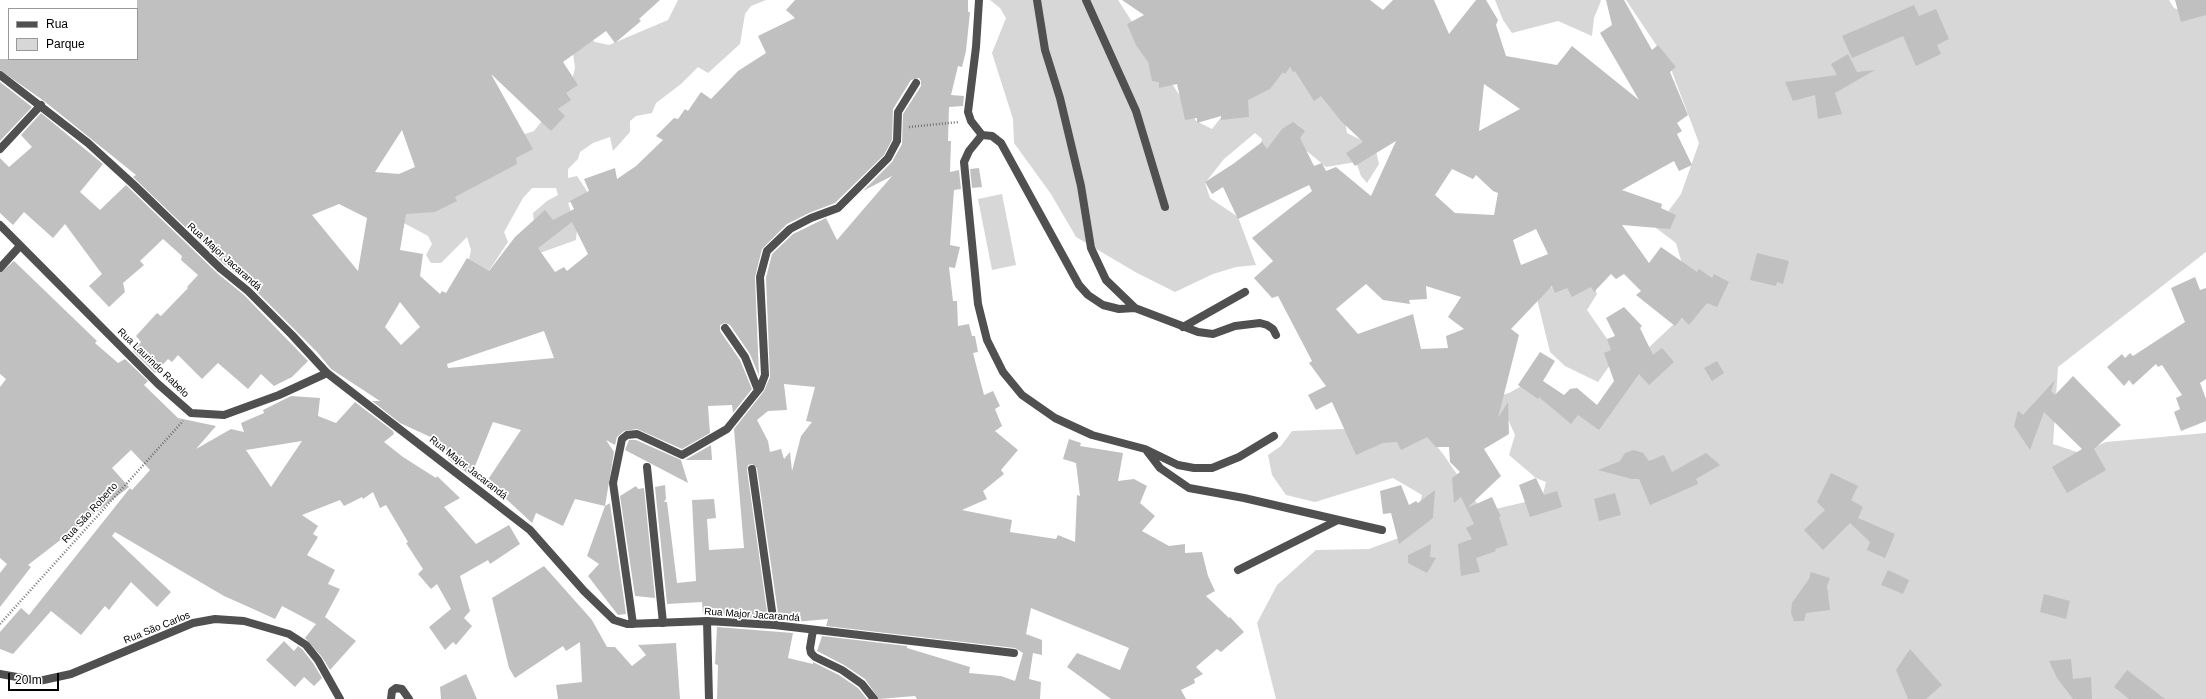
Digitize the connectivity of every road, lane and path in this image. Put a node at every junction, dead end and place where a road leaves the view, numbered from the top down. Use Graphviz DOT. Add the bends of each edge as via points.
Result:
graph roads {
  1 [pos="979,0"];
  2 [pos="1037,0"];
  3 [pos="1086,0"];
  4 [pos="0,75"];
  5 [pos="916,83"];
  6 [pos="41,105"];
  7 [pos="971,121"];
  8 [pos="898,128"];
  9 [pos="982,135"];
  10 [pos="0,149"];
  11 [pos="1165,207"];
  12 [pos="0,225"];
  13 [pos="20,246"];
  14 [pos="0,268"];
  15 [pos="1245,292"];
  16 [pos="1135,308"];
  17 [pos="1183,327"];
  18 [pos="725,328"];
  19 [pos="1276,335"];
  20 [pos="327,373"];
  21 [pos="758,390"];
  22 [pos="191,413"];
  23 [pos="1274,436"];
  24 [pos="1145,449"];
  25 [pos="647,467"];
  26 [pos="752,469"];
  27 [pos="1336,521"];
  28 [pos="1382,530"];
  29 [pos="1238,570"];
  30 [pos="707,621"];
  31 [pos="663,623"];
  32 [pos="0,624"];
  33 [pos="633,624"];
  34 [pos="774,625"];
  35 [pos="814,630"];
  36 [pos="1014,653"];
  37 [pos="0,674"];
  38 [pos="340,699"];
  39 [pos="391,699"];
  40 [pos="409,699"];
  41 [pos="709,699"];
  42 [pos="874,699"];
  1 -- 7 [label="street" via="968,112"];
  2 -- 16 [label="street" via="1045,50 1060,98 1081,186 1090,248 1106,280"];
  3 -- 11 [label="street" via="1136,111"];
  4 -- 6 [label="street, Rua Major Jacarandá"];
  5 -- 8 [label="street" via="898,112"];
  6 -- 10 [label="street"];
  6 -- 20 [label="street, Rua Major Jacarandá" via="88,143 221,269 248,291"];
  7 -- 8 [label="path"];
  7 -- 9 [label="street"];
  8 -- 21 [label="street" via="897,145 888,158 845,202 835,210 790,229 768,251 760,277 765,375"];
  9 -- 16 [label="street" via="992,136 1001,143 1079,285 1103,305 1119,309"];
  9 -- 24 [label="street" via="968,151 964,162 978,304 987,340 1003,372 1022,395 1055,418 1092,435"];
  12 -- 13 [label="street, Rua Laurindo Rabelo"];
  13 -- 14 [label="street"];
  13 -- 22 [label="street, Rua Laurindo Rabelo" via="158,384"];
  15 -- 17 [label="street"];
  16 -- 17 [label="street"];
  17 -- 19 [label="street" via="1214,334 1235,326 1260,323 1273,329"];
  18 -- 21 [label="street" via="745,357"];
  20 -- 22 [label="street, Rua Laurindo Rabelo" via="279,395 224,415"];
  20 -- 33 [label="street, Rua Major Jacarandá" via="530,530 600,608 614,620"];
  21 -- 33 [label="street" via="727,429 682,456 637,434 624,436 622,439 613,483"];
  22 -- 32 [label="path, Rua São Roberto"];
  23 -- 24 [label="street" via="1240,457 1212,468 1178,465"];
  24 -- 27 [label="street" via="1160,468 1189,488 1244,498"];
  25 -- 31 [label="street"];
  26 -- 34 [label="street"];
  27 -- 28 [label="street"];
  27 -- 29 [label="street"];
  30 -- 31 [label="street, Rua Major Jacarandá"];
  30 -- 34 [label="street, Rua Major Jacarandá"];
  30 -- 41 [label="street"];
  31 -- 33 [label="street, Rua Major Jacarandá"];
  34 -- 35 [label="street, Rua Major Jacarandá"];
  35 -- 36 [label="street, Rua Major Jacarandá"];
  35 -- 42 [label="street" via="810,648 815,657 842,670 862,684"];
  37 -- 38 [label="street, Rua São Carlos" via="39,681 71,674 193,623 215,619 244,621 289,634 306,645 318,660"];
  39 -- 40 [label="street" via="392,691 396,688 402,689"];
}
